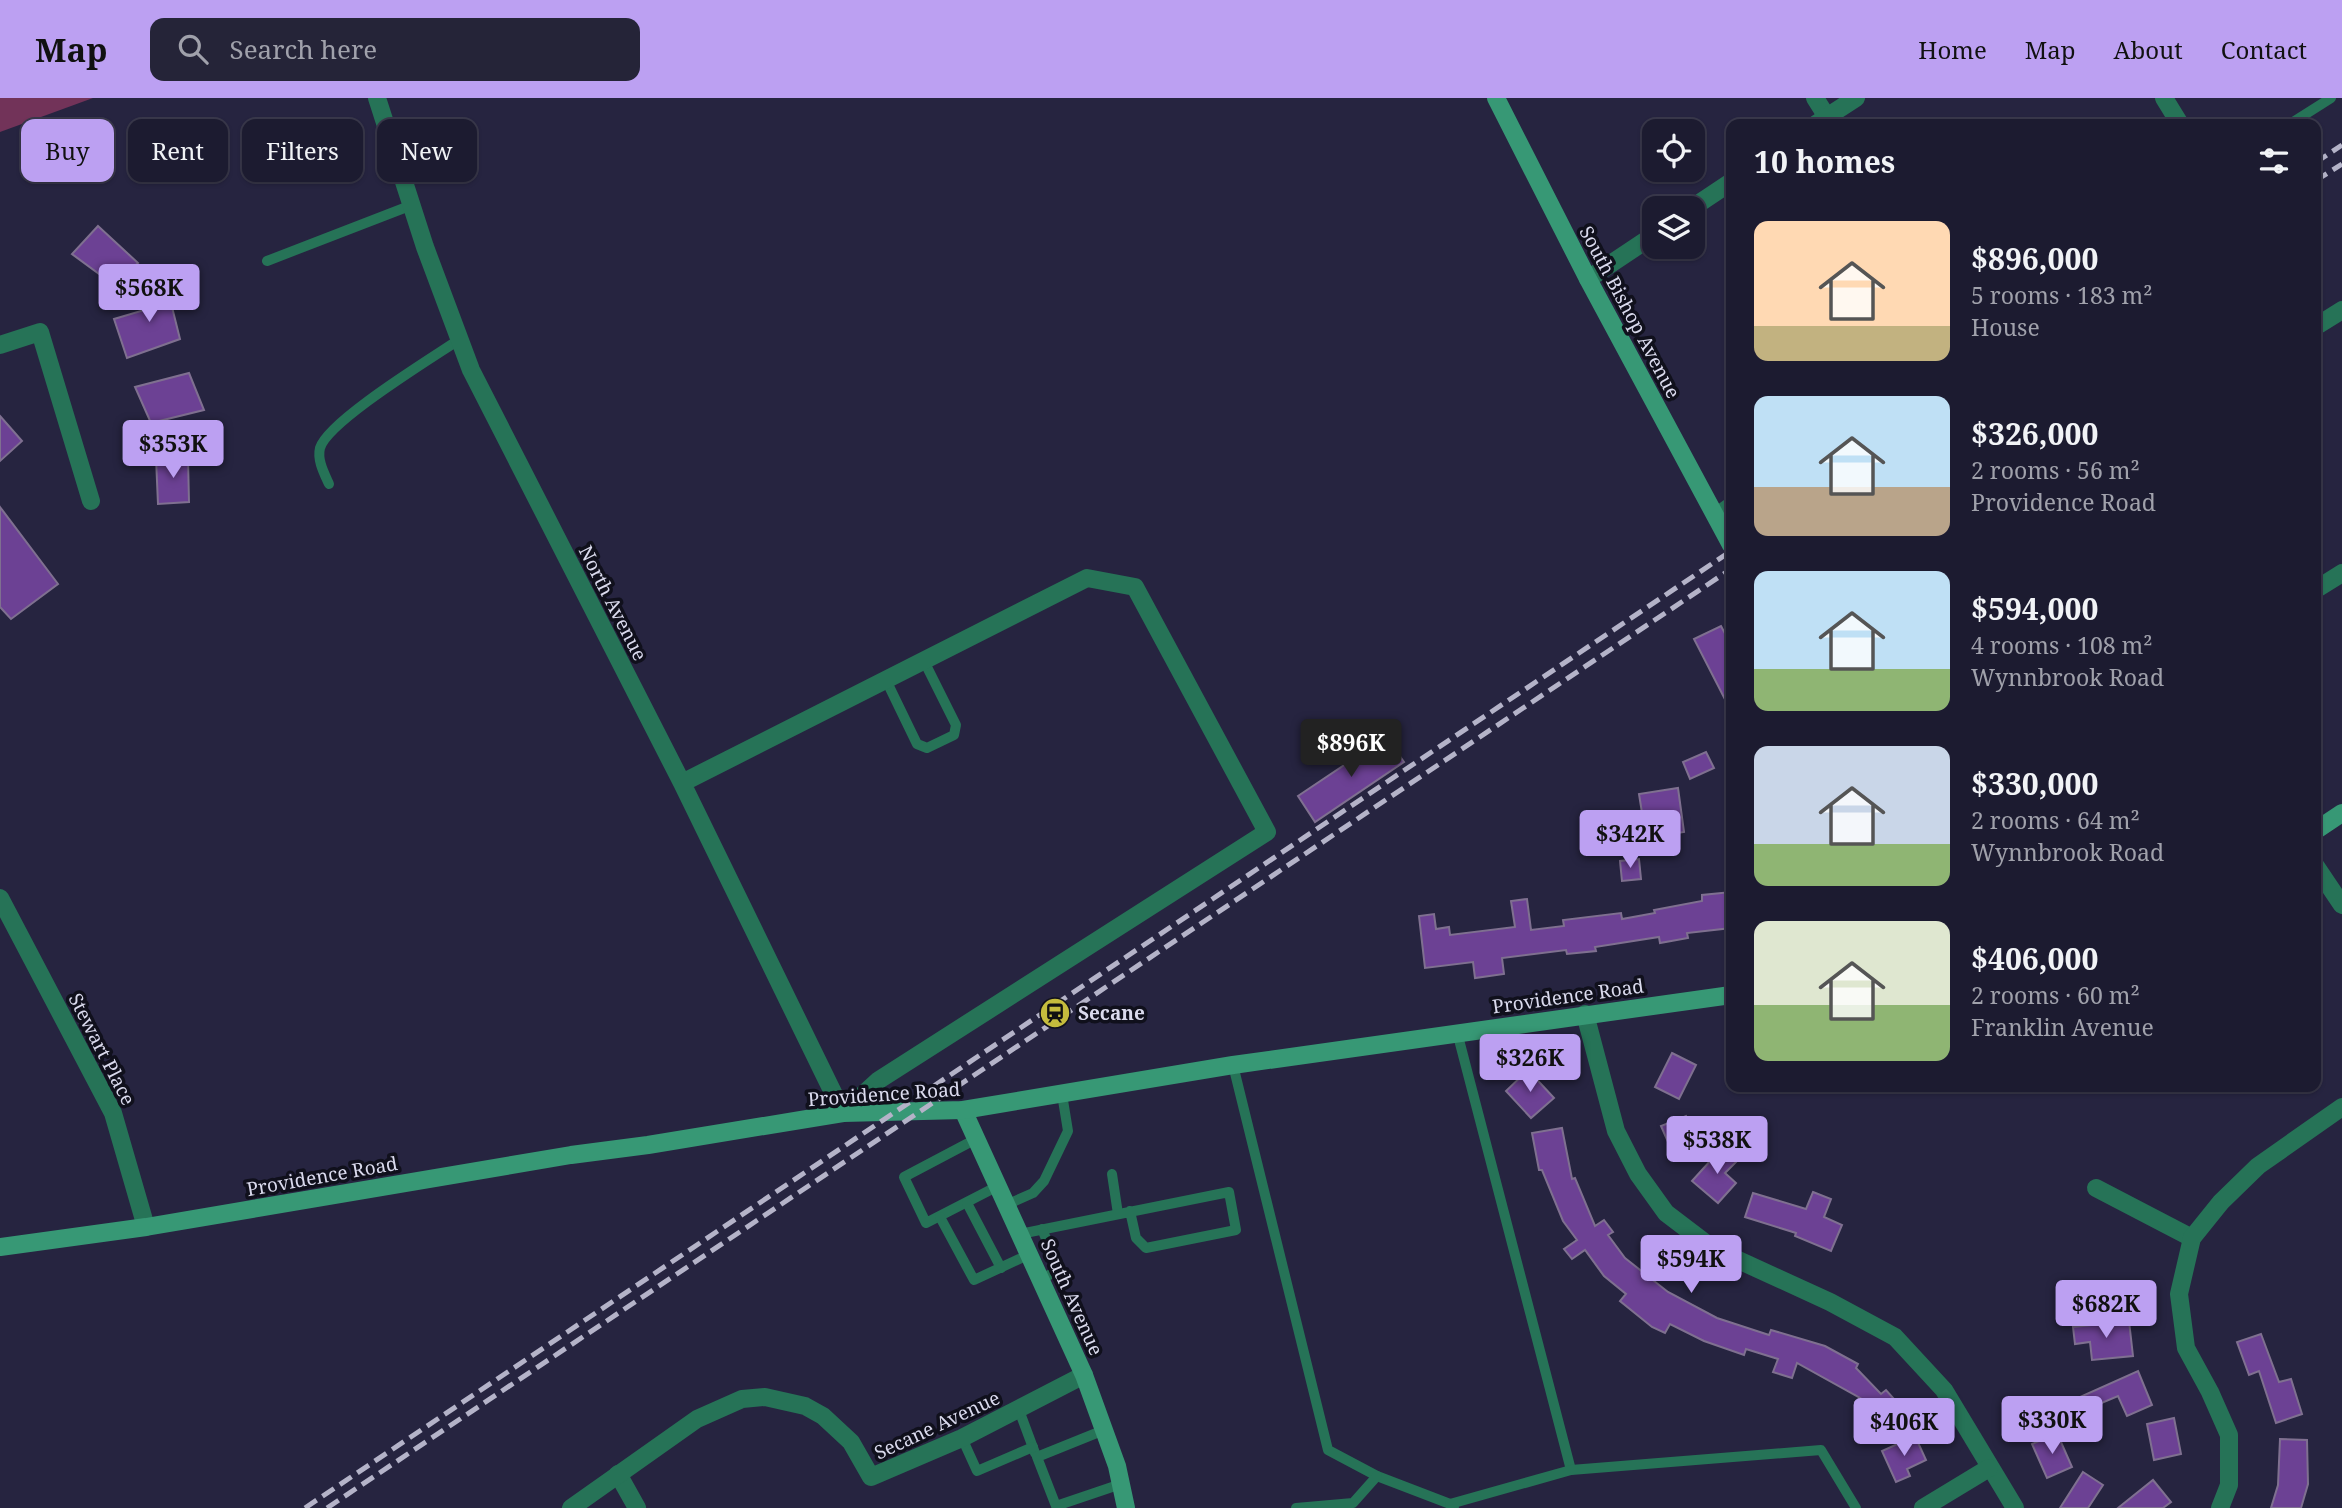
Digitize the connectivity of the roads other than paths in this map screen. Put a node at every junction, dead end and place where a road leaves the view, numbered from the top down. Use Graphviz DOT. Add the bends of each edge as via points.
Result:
graph roads {
  1 [pos="377,98"];
  2 [pos="1496,98"];
  3 [pos="1815,98"];
  4 [pos="1856,98"];
  5 [pos="2164,98"];
  6 [pos="2331,98"];
  7 [pos="1821,119"];
  8 [pos="1825,119"];
  9 [pos="2177,119"];
  10 [pos="2299,119"];
  11 [pos="1726,185"];
  12 [pos="1705,199"];
  13 [pos="412,205"];
  14 [pos="1642,242"];
  15 [pos="267,261"];
  16 [pos="1588,279"];
  17 [pos="2342,310"];
  18 [pos="2321,323"];
  19 [pos="460,339"];
  20 [pos="0,345"];
  21 [pos="329,484"];
  22 [pos="91,501"];
  23 [pos="1724,511"];
  24 [pos="2342,573"];
  25 [pos="2321,586"];
  26 [pos="924,661"];
  27 [pos="886,680"];
  28 [pos="682,783"];
  29 [pos="2342,813"];
  30 [pos="2321,827"];
  31 [pos="2321,874"];
  32 [pos="0,898"];
  33 [pos="2342,905"];
  34 [pos="1726,996"];
  35 [pos="1585,1014"];
  36 [pos="1457,1032"];
  37 [pos="1233,1065"];
  38 [pos="1062,1094"];
  39 [pos="2342,1107"];
  40 [pos="963,1110"];
  41 [pos="843,1113"];
  42 [pos="976,1139"];
  43 [pos="1112,1174"];
  44 [pos="998,1186"];
  45 [pos="2095,1188"];
  46 [pos="967,1203"];
  47 [pos="1006,1205"];
  48 [pos="1130,1211"];
  49 [pos="1118,1214"];
  50 [pos="940,1217"];
  51 [pos="146,1227"];
  52 [pos="1042,1229"];
  53 [pos="1020,1234"];
  54 [pos="2192,1238"];
  55 [pos="0,1247"];
  56 [pos="1030,1254"];
  57 [pos="1001,1268"];
  58 [pos="1041,1279"];
  59 [pos="1084,1376"];
  60 [pos="1019,1410"];
  61 [pos="1104,1430"];
  62 [pos="962,1437"];
  63 [pos="1035,1452"];
  64 [pos="1989,1468"];
  65 [pos="1571,1469"];
  66 [pos="618,1474"];
  67 [pos="1377,1476"];
  68 [pos="1121,1484"];
  69 [pos="1452,1506"];
  70 [pos="571,1508"];
  71 [pos="637,1508"];
  72 [pos="1126,1508"];
  73 [pos="1296,1508"];
  74 [pos="1856,1508"];
  75 [pos="1923,1508"];
  76 [pos="2015,1508"];
  77 [pos="2220,1508"];
  1 -- 13 [label="street, North Avenue"];
  2 -- 16 [label="street, South Bishop Avenue"];
  3 -- 7 [label="street"];
  4 -- 8 [label="street"];
  5 -- 9 [label="street"];
  6 -- 10 [label="lane"];
  11 -- 12 [label="street"];
  13 -- 15 [label="lane"];
  13 -- 19 [label="street, North Avenue"];
  14 -- 16 [label="street"];
  16 -- 23 [label="street, South Bishop Avenue"];
  17 -- 18 [label="street"];
  19 -- 21 [label="lane" via="366,401 321,444 318,457"];
  19 -- 28 [label="street, North Avenue" via="477,382"];
  20 -- 22 [label="street" via="40,332"];
  24 -- 25 [label="street"];
  26 -- 27 [label="street"];
  26 -- 27 [label="lane" via="956,725 954,735 927,748 917,744"];
  26 -- 41 [label="street" via="1087,578 1135,587 1267,832 879,1080"];
  27 -- 28 [label="street"];
  28 -- 41 [label="street, North Avenue"];
  29 -- 30 [label="street"];
  31 -- 33 [label="street"];
  32 -- 51 [label="street, Stewart Place" via="113,1113"];
  34 -- 35 [label="street, Providence Road"];
  35 -- 36 [label="street, Providence Road"];
  35 -- 64 [label="street" via="1616,1131 1638,1174 1667,1213 1712,1248 1895,1338 1944,1390"];
  36 -- 37 [label="street, Providence Road"];
  36 -- 65 [label="lane"];
  37 -- 38 [label="street, Providence Road"];
  37 -- 67 [label="lane" via="1328,1450"];
  38 -- 40 [label="street, Providence Road"];
  38 -- 47 [label="lane" via="1068,1130 1055,1159 1040,1188"];
  39 -- 54 [label="street" via="2258,1166"];
  40 -- 41 [label="street, Providence Road"];
  40 -- 42 [label="street, South Avenue"];
  41 -- 51 [label="street, Providence Road"];
  42 -- 44 [label="street, South Avenue"];
  42 -- 50 [label="lane" via="904,1177 926,1223"];
  43 -- 49 [label="lane"];
  44 -- 46 [label="lane"];
  44 -- 47 [label="street, South Avenue"];
  45 -- 54 [label="street"];
  46 -- 50 [label="lane"];
  46 -- 57 [label="lane"];
  47 -- 53 [label="street, South Avenue"];
  48 -- 48 [label="lane" via="1229,1192 1236,1230 1146,1248 1136,1238"];
  48 -- 49 [label="lane"];
  49 -- 52 [label="lane"];
  50 -- 57 [label="lane" via="974,1280"];
  51 -- 55 [label="street, Providence Road"];
  52 -- 53 [label="lane"];
  52 -- 58 [label="lane" via="1059,1270"];
  53 -- 56 [label="street, South Avenue"];
  54 -- 77 [label="street" via="2179,1294 2186,1348 2229,1435 2229,1485"];
  56 -- 57 [label="lane"];
  56 -- 58 [label="street, South Avenue"];
  58 -- 59 [label="street, South Avenue"];
  59 -- 60 [label="street, Secane Avenue"];
  59 -- 61 [label="street, South Avenue"];
  60 -- 62 [label="street, Secane Avenue"];
  60 -- 63 [label="lane"];
  61 -- 63 [label="lane"];
  61 -- 68 [label="street, South Avenue"];
  62 -- 63 [label="lane" via="976,1471"];
  62 -- 66 [label="street, Secane Avenue" via="871,1478 851,1443 823,1416 805,1406 765,1397 742,1399 697,1419"];
  63 -- 68 [label="lane" via="1056,1506"];
  64 -- 75 [label="street"];
  64 -- 76 [label="street"];
  65 -- 69 [label="lane"];
  65 -- 74 [label="lane" via="1821,1450"];
  66 -- 70 [label="street, Secane Avenue"];
  66 -- 71 [label="street"];
  67 -- 69 [label="lane"];
  67 -- 73 [label="lane" via="1353,1503"];
  68 -- 72 [label="street, South Avenue"];
}
